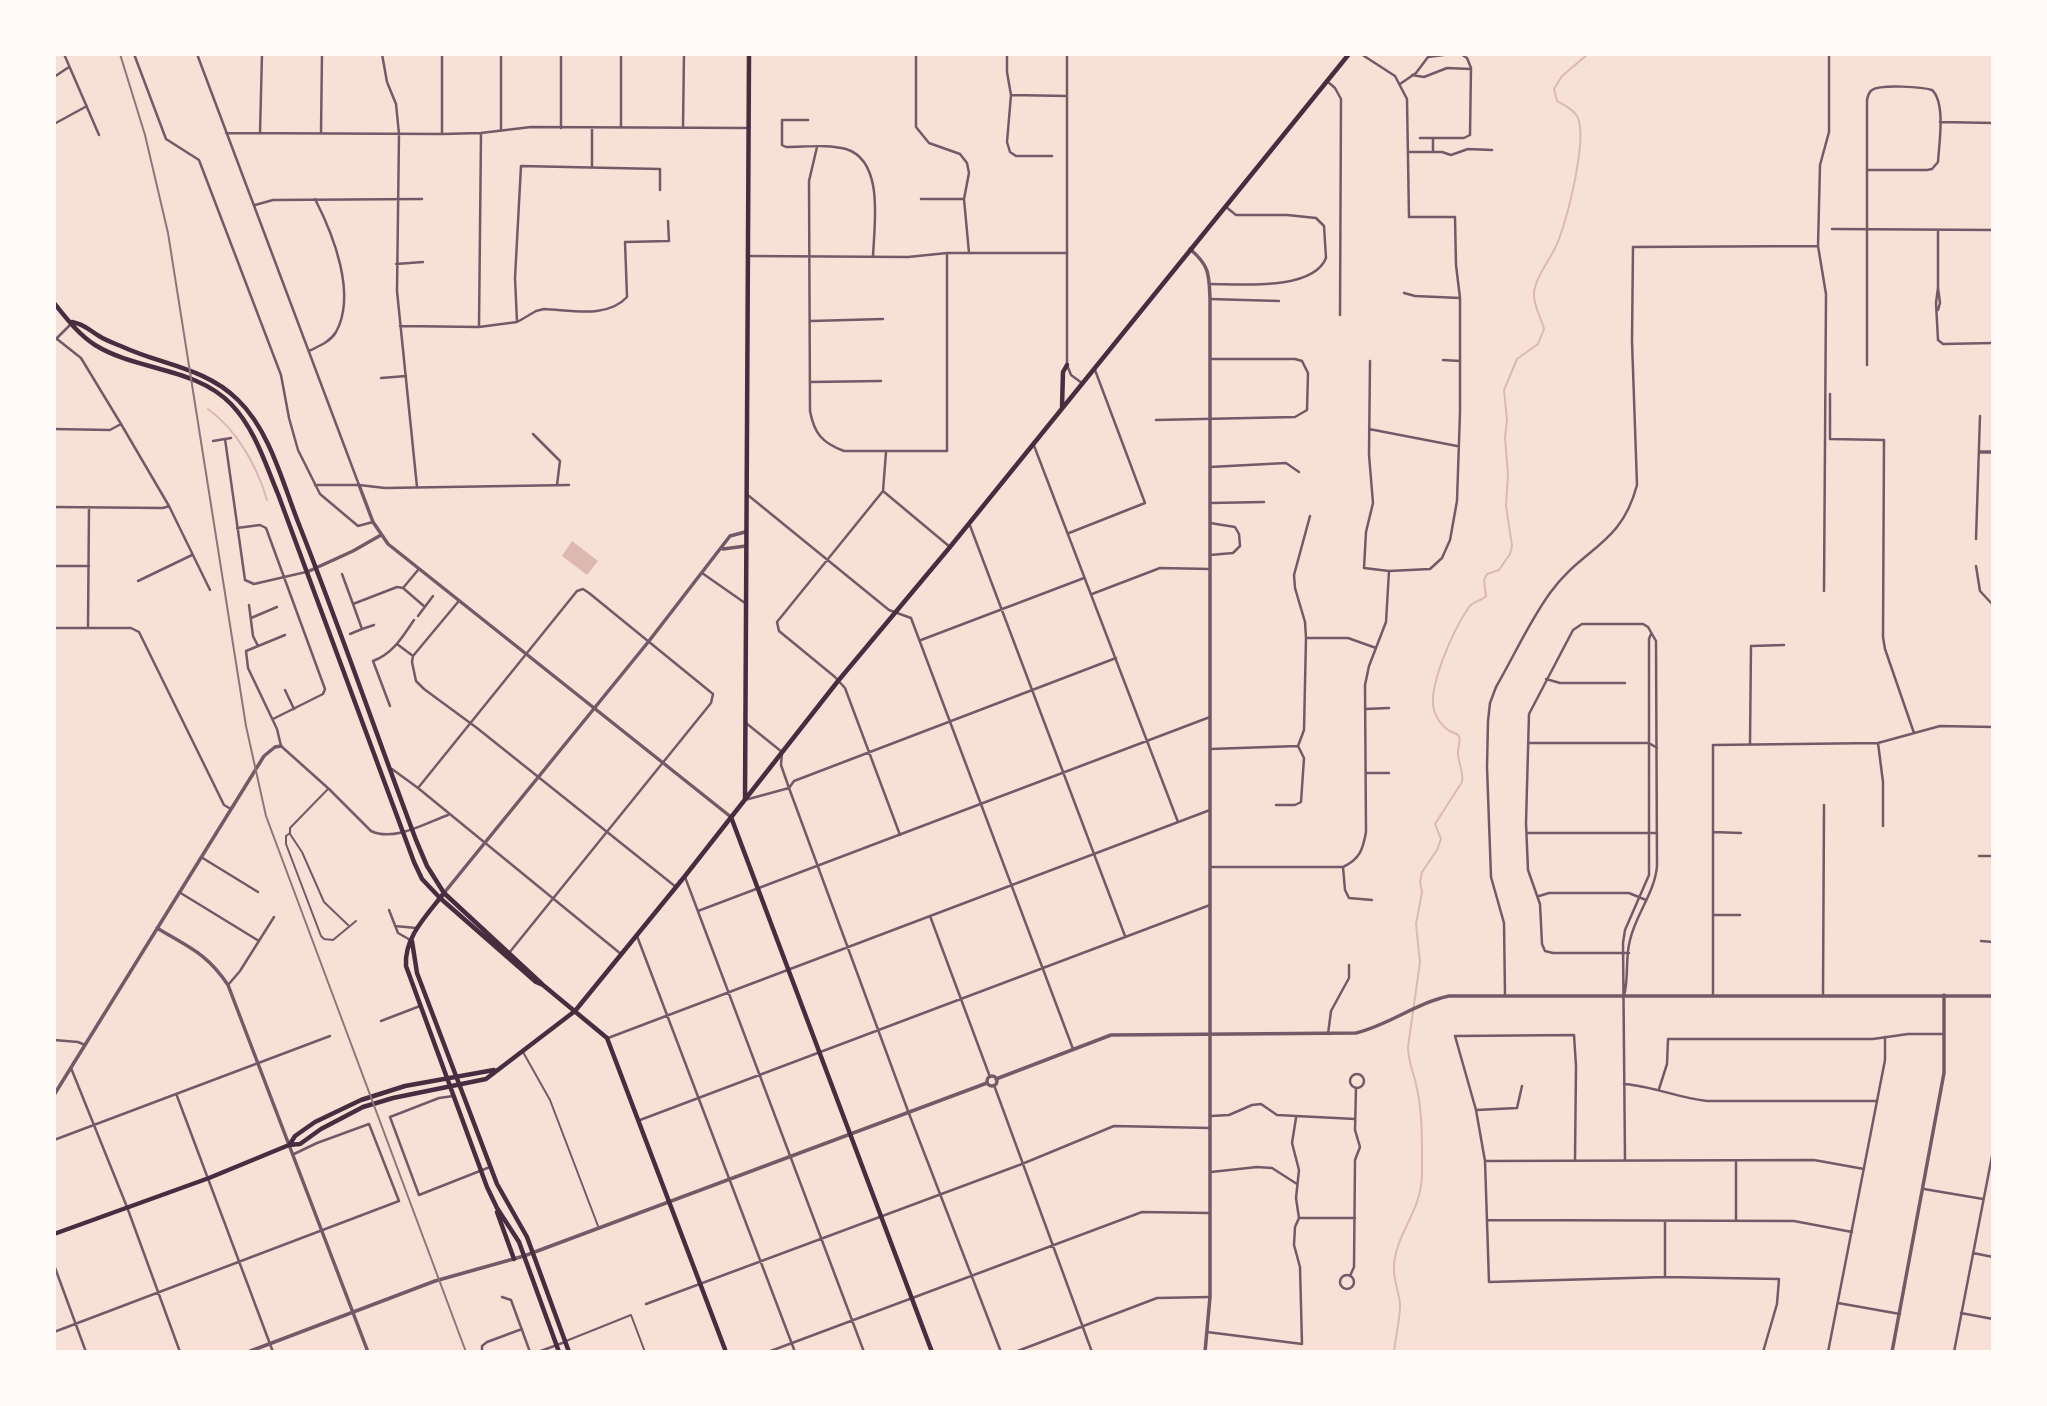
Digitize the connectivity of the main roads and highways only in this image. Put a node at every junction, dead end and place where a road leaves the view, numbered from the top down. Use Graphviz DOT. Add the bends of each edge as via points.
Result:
graph roads {
  1 [pos="749,54"];
  2 [pos="1349,54"];
  3 [pos="54,303"];
  4 [pos="72,322"];
  5 [pos="1067,365"];
  6 [pos="1062,408"];
  7 [pos="745,800"];
  8 [pos="731,817"];
  9 [pos="442,896"];
  10 [pos="411,941"];
  11 [pos="575,1010"];
  12 [pos="495,1070"];
  13 [pos="456,1078"];
  14 [pos="447,1079"];
  15 [pos="459,1086"];
  16 [pos="450,1087"];
  17 [pos="289,1145"];
  18 [pos="493,1201"];
  19 [pos="54,1234"];
  20 [pos="514,1259"];
  21 [pos="559,1352"];
  22 [pos="569,1352"];
  23 [pos="726,1352"];
  24 [pos="932,1352"];
  1 -- 7 [label="main road"];
  2 -- 6 [label="main road"];
  3 -- 4 [label="main road"];
  4 -- 9 [label="main road" via="97,346 208,387 231,404 252,432 402,831 422,879"];
  4 -- 9 [label="main road" via="127,349 208,378 237,399 259,426"];
  5 -- 6 [label="main road"];
  6 -- 7 [label="main road"];
  7 -- 8 [label="main road"];
  8 -- 11 [label="main road"];
  8 -- 24 [label="main road"];
  9 -- 10 [label="main road"];
  9 -- 11 [label="main road" via="536,982"];
  10 -- 13 [label="main road" via="417,973"];
  10 -- 14 [label="main road" via="405,966"];
  11 -- 12 [label="main road"];
  11 -- 23 [label="main road" via="607,1038"];
  12 -- 13 [label="main road"];
  12 -- 15 [label="main road" via="486,1079"];
  13 -- 14 [label="main road"];
  13 -- 15 [label="main road"];
  14 -- 16 [label="main road"];
  14 -- 17 [label="main road" via="361,1100 316,1122"];
  15 -- 16 [label="main road"];
  15 -- 22 [label="main road" via="500,1193 533,1252"];
  16 -- 17 [label="main road" via="363,1107 300,1144"];
  16 -- 18 [label="main road"];
  17 -- 19 [label="main road"];
  18 -- 20 [label="main road"];
  18 -- 21 [label="main road" via="524,1256"];
}
